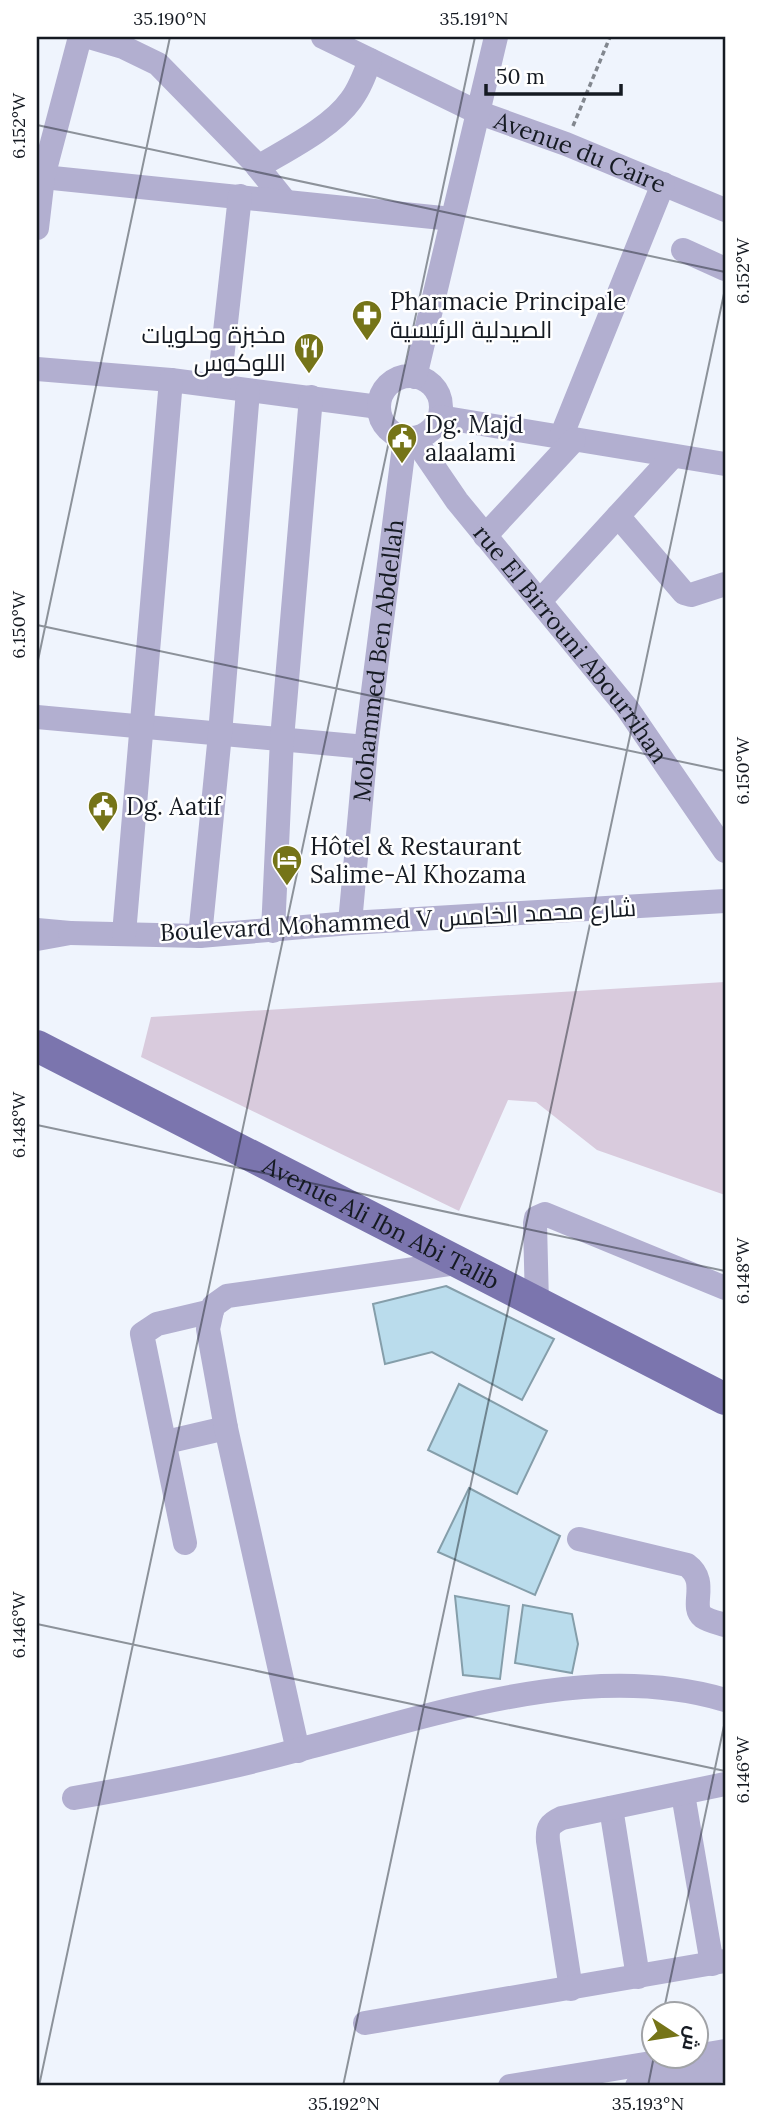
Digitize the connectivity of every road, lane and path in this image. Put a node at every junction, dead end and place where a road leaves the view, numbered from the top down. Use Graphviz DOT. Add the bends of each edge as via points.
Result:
graph roads {
  1 [pos="80,37"];
  2 [pos="89,37"];
  3 [pos="323,37"];
  4 [pos="496,37"];
  5 [pos="610,37"];
  6 [pos="370,60"];
  7 [pos="477,112"];
  8 [pos="566,144"];
  9 [pos="43,161"];
  10 [pos="258,167"];
  11 [pos="663,184"];
  12 [pos="240,196"];
  13 [pos="285,201"];
  14 [pos="725,210"];
  15 [pos="452,219"];
  16 [pos="37,222"];
  17 [pos="683,250"];
  18 [pos="725,269"];
  19 [pos="37,369"];
  20 [pos="415,377"];
  21 [pos="171,380"];
  22 [pos="219,386"];
  23 [pos="248,391"];
  24 [pos="311,397"];
  25 [pos="379,407"];
  26 [pos="440,417"];
  27 [pos="409,438"];
  28 [pos="568,438"];
  29 [pos="673,456"];
  30 [pos="725,464"];
  31 [pos="618,516"];
  32 [pos="485,536"];
  33 [pos="725,584"];
  34 [pos="540,601"];
  35 [pos="37,717"];
  36 [pos="141,725"];
  37 [pos="220,734"];
  38 [pos="282,739"];
  39 [pos="366,747"];
  40 [pos="725,851"];
  41 [pos="725,901"];
  42 [pos="350,923"];
  43 [pos="37,930"];
  44 [pos="273,931"];
  45 [pos="70,933"];
  46 [pos="124,934"];
  47 [pos="200,936"];
  48 [pos="37,939"];
  49 [pos="37,1046"];
  50 [pos="456,1263"];
  51 [pos="725,1288"];
  52 [pos="537,1304"];
  53 [pos="212,1311"];
  54 [pos="725,1399"];
  55 [pos="226,1428"];
  56 [pos="166,1442"];
  57 [pos="579,1539"];
  58 [pos="186,1543"];
  59 [pos="725,1625"];
  60 [pos="725,1700"];
  61 [pos="298,1751"];
  62 [pos="725,1784"];
  63 [pos="683,1794"];
  64 [pos="74,1798"];
  65 [pos="611,1808"];
  66 [pos="719,1962"];
  67 [pos="638,1977"];
  68 [pos="571,1989"];
  69 [pos="365,2022"];
  70 [pos="640,2065"];
  71 [pos="725,2070"];
  72 [pos="510,2086"];
  73 [pos="637,2086"];
  1 -- 9 [label="street"];
  2 -- 10 [label="street" via="158,64"];
  3 -- 6 [label="street, Avenue du Caire"];
  4 -- 7 [label="street"];
  5 -- 8 [label="path"];
  6 -- 7 [label="street, Avenue du Caire"];
  6 -- 10 [label="street" via="341,112"];
  7 -- 8 [label="street, Avenue du Caire"];
  7 -- 15 [label="street"];
  8 -- 11 [label="street, Avenue du Caire"];
  9 -- 12 [label="street"];
  9 -- 16 [label="street"];
  10 -- 13 [label="street"];
  11 -- 14 [label="street, Avenue du Caire"];
  11 -- 28 [label="street"];
  12 -- 13 [label="street"];
  12 -- 22 [label="street"];
  13 -- 15 [label="street"];
  15 -- 20 [label="street"];
  17 -- 18 [label="street"];
  19 -- 21 [label="street"];
  20 -- 25 [label="street" via="390,383"];
  20 -- 26 [label="street" via="436,391"];
  21 -- 22 [label="street"];
  21 -- 36 [label="street"];
  22 -- 23 [label="street"];
  23 -- 24 [label="street"];
  23 -- 37 [label="street"];
  24 -- 25 [label="street"];
  24 -- 38 [label="street"];
  25 -- 27 [label="street" via="389,430"];
  26 -- 27 [label="street" via="430,431"];
  26 -- 28 [label="street"];
  27 -- 32 [label="street, rue El Birrouni Abourrihan"];
  27 -- 39 [label="street, Mohammed Ben Abdellah"];
  28 -- 29 [label="street"];
  28 -- 32 [label="street"];
  29 -- 30 [label="street"];
  29 -- 31 [label="street"];
  31 -- 33 [label="street" via="684,593"];
  31 -- 34 [label="street"];
  32 -- 34 [label="street, rue El Birrouni Abourrihan"];
  34 -- 40 [label="street, rue El Birrouni Abourrihan" via="627,708"];
  35 -- 36 [label="street"];
  36 -- 37 [label="street"];
  36 -- 46 [label="street"];
  37 -- 38 [label="street"];
  37 -- 47 [label="street"];
  38 -- 39 [label="street"];
  38 -- 44 [label="street"];
  39 -- 42 [label="street, Mohammed Ben Abdellah"];
  41 -- 42 [label="street, Boulevard Mohammed V شارع محمد الخامس"];
  42 -- 44 [label="street, Boulevard Mohammed V شارع محمد الخامس"];
  43 -- 45 [label="street, Boulevard Mohammed V شارع محمد الخامس"];
  44 -- 47 [label="street, Boulevard Mohammed V شارع محمد الخامس"];
  45 -- 46 [label="street, Boulevard Mohammed V شارع محمد الخامس"];
  45 -- 48 [label="street, Boulevard Mohammed V شارع محمد الخامس"];
  46 -- 47 [label="street, Boulevard Mohammed V شارع محمد الخامس"];
  49 -- 50 [label="main road, Avenue Ali Ibn Abi Talib"];
  50 -- 52 [label="main road, Avenue Ali Ibn Abi Talib"];
  50 -- 53 [label="street" via="227,1296"];
  51 -- 52 [label="street" via="545,1214 535,1223"];
  52 -- 54 [label="main road, Avenue Ali Ibn Abi Talib"];
  53 -- 55 [label="street" via="208,1329"];
  53 -- 56 [label="street" via="157,1324 142,1334"];
  55 -- 56 [label="street"];
  55 -- 61 [label="street"];
  56 -- 58 [label="street"];
  57 -- 59 [label="street" via="687,1564 696,1571 698,1610 703,1617"];
  60 -- 61 [label="street" via="664,1688 614,1686 532,1693 426,1715"];
  61 -- 64 [label="street"];
  62 -- 63 [label="street"];
  63 -- 65 [label="street"];
  63 -- 66 [label="street"];
  65 -- 67 [label="street"];
  65 -- 68 [label="street" via="562,1818 550,1823 547,1830"];
  66 -- 67 [label="street"];
  67 -- 68 [label="street"];
  68 -- 69 [label="street"];
  70 -- 72 [label="street"];
  71 -- 73 [label="street"];
}
